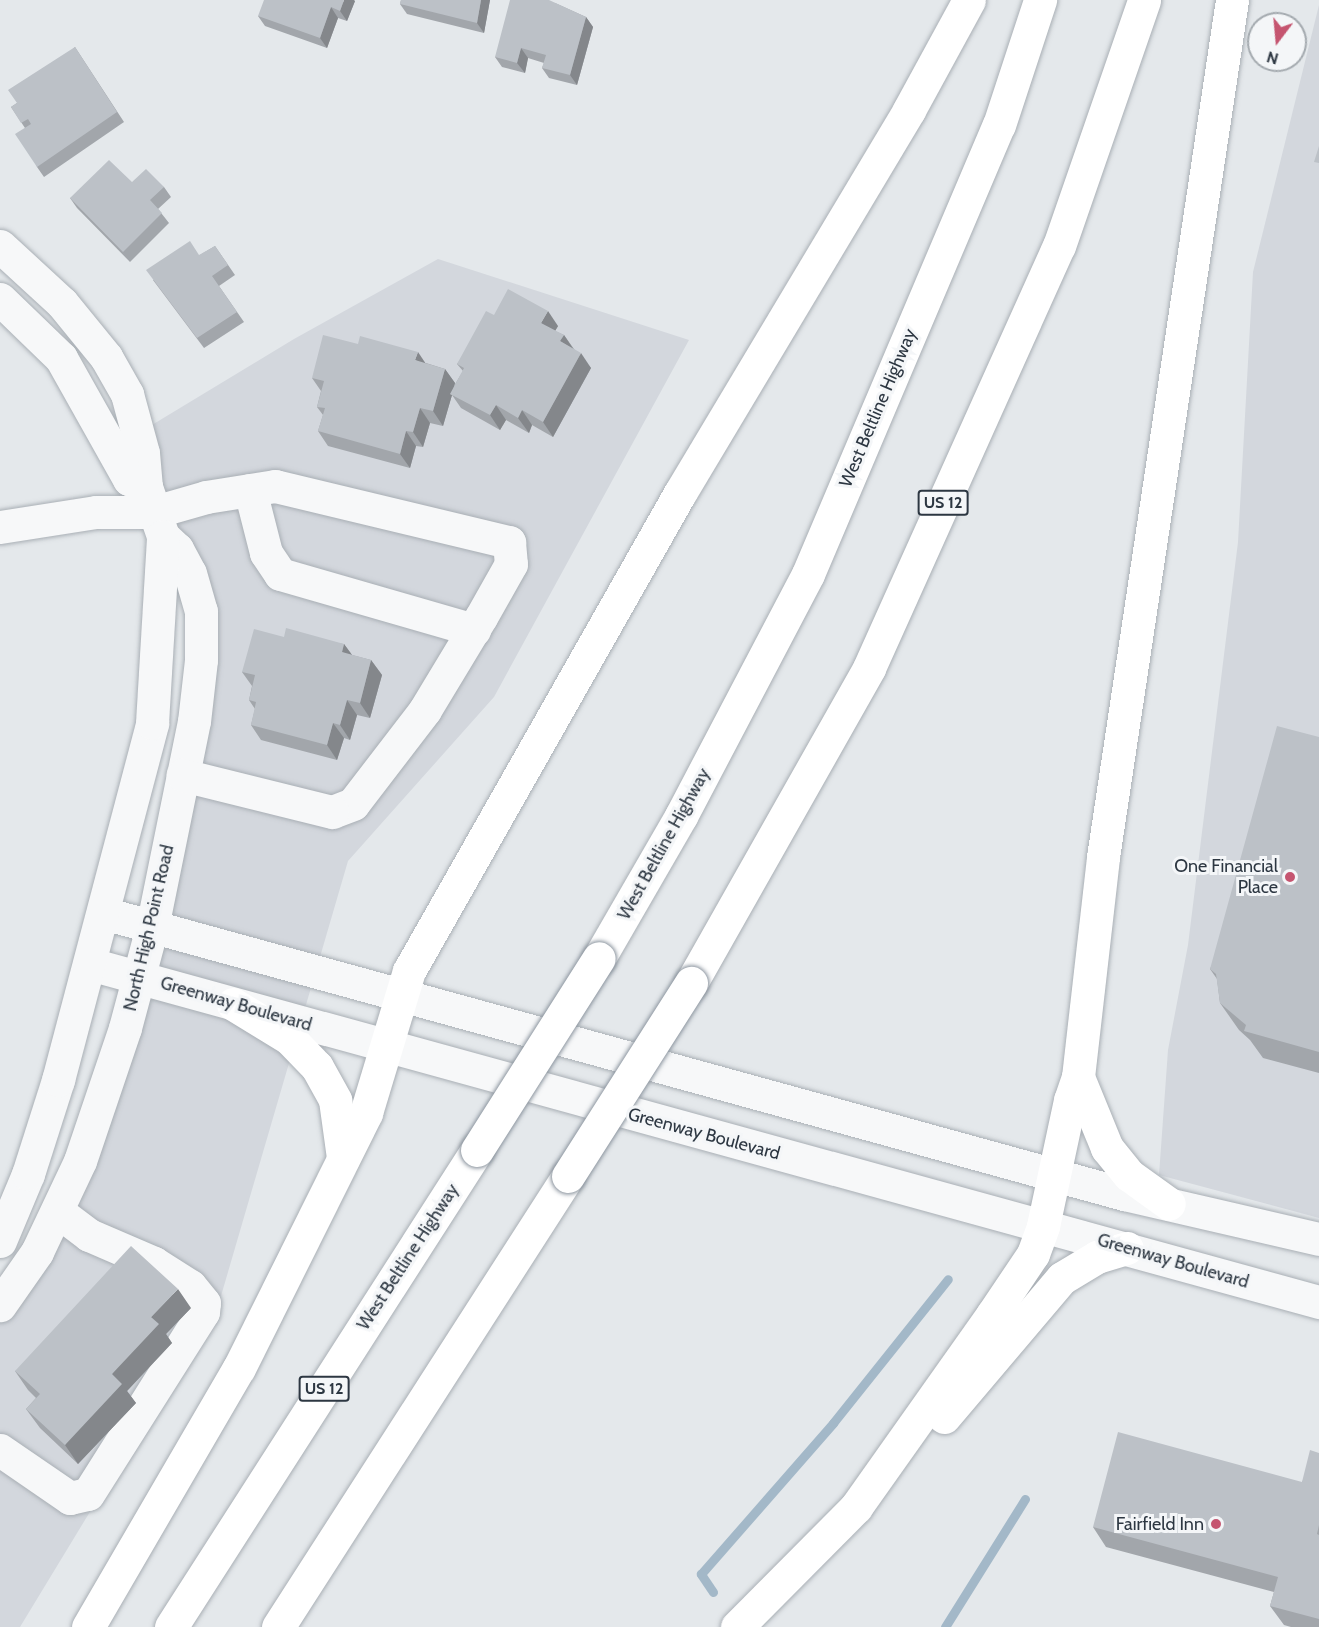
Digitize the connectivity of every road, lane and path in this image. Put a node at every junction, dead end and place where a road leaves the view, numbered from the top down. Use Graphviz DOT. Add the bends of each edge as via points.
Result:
graph roads {
  1 [pos="969,0"];
  2 [pos="1040,0"];
  3 [pos="1144,0"];
  4 [pos="1232,0"];
  5 [pos="0,246"];
  6 [pos="0,299"];
  7 [pos="250,490"];
  8 [pos="154,512"];
  9 [pos="0,527"];
  10 [pos="474,630"];
  11 [pos="182,775"];
  12 [pos="103,913"];
  13 [pos="152,927"];
  14 [pos="90,964"];
  15 [pos="140,978"];
  16 [pos="399,995"];
  17 [pos="233,1004"];
  18 [pos="386,1046"];
  19 [pos="1078,1077"];
  20 [pos="343,1158"];
  21 [pos="1055,1173"];
  22 [pos="1169,1204"];
  23 [pos="57,1211"];
  24 [pos="1043,1226"];
  25 [pos="1319,1239"];
  26 [pos="0,1241"];
  27 [pos="1127,1248"];
  28 [pos="1319,1302"];
  29 [pos="0,1305"];
  30 [pos="0,1450"];
  31 [pos="88,1627"];
  32 [pos="171,1627"];
  33 [pos="278,1627"];
  34 [pos="737,1627"];
  35 [pos="768,1627"];
  1 -- 16 [label="highway" via="879,160 680,493"];
  2 -- 32 [label="highway, West Beltline Highway / US 12, bridge" via="999,125 808,574 681,816 599,958"];
  3 -- 33 [label="highway, US 12, bridge" via="1059,246 869,668 691,983"];
  4 -- 19 [label="highway" via="1108,822"];
  5 -- 8 [label="street" via="62,303 106,357 127,394"];
  6 -- 8 [label="street, North High Point Road" via="61,358 129,479"];
  7 -- 8 [label="street"];
  7 -- 10 [label="street" via="266,554 280,574"];
  7 -- 10 [label="street" via="275,486 509,542 511,564"];
  8 -- 9 [label="street" via="96,512"];
  8 -- 11 [label="street, North High Point Road" via="190,573 201,611 201,660"];
  8 -- 12 [label="street" via="152,723"];
  10 -- 11 [label="street" via="425,710 352,804 332,812"];
  11 -- 13 [label="street, North High Point Road"];
  12 -- 13 [label="street"];
  12 -- 14 [label="street"];
  13 -- 15 [label="street, North High Point Road"];
  13 -- 16 [label="street"];
  14 -- 15 [label="street, Greenway Boulevard"];
  14 -- 26 [label="street" via="28,1174"];
  15 -- 17 [label="street, Greenway Boulevard"];
  15 -- 23 [label="street, North High Point Road" via="102,1106"];
  16 -- 18 [label="highway"];
  16 -- 21 [label="street"];
  17 -- 18 [label="street, Greenway Boulevard"];
  17 -- 20 [label="highway" via="289,1038 317,1067 335,1100"];
  18 -- 20 [label="highway" via="374,1095"];
  18 -- 24 [label="street, Greenway Boulevard"];
  19 -- 21 [label="highway"];
  19 -- 22 [label="highway" via="1107,1148 1129,1174"];
  20 -- 31 [label="highway" via="239,1368"];
  21 -- 22 [label="street"];
  21 -- 24 [label="highway"];
  22 -- 25 [label="street"];
  23 -- 29 [label="street, North High Point Road" via="37,1252"];
  23 -- 30 [label="street" via="89,1235 154,1263 190,1286 204,1303 203,1312 88,1494 70,1498"];
  24 -- 27 [label="street, Greenway Boulevard"];
  24 -- 34 [label="highway" via="1033,1254 856,1507"];
  27 -- 28 [label="street, Greenway Boulevard"];
  27 -- 35 [label="highway" via="1097,1257 1062,1278 955,1403 836,1558"];
}
